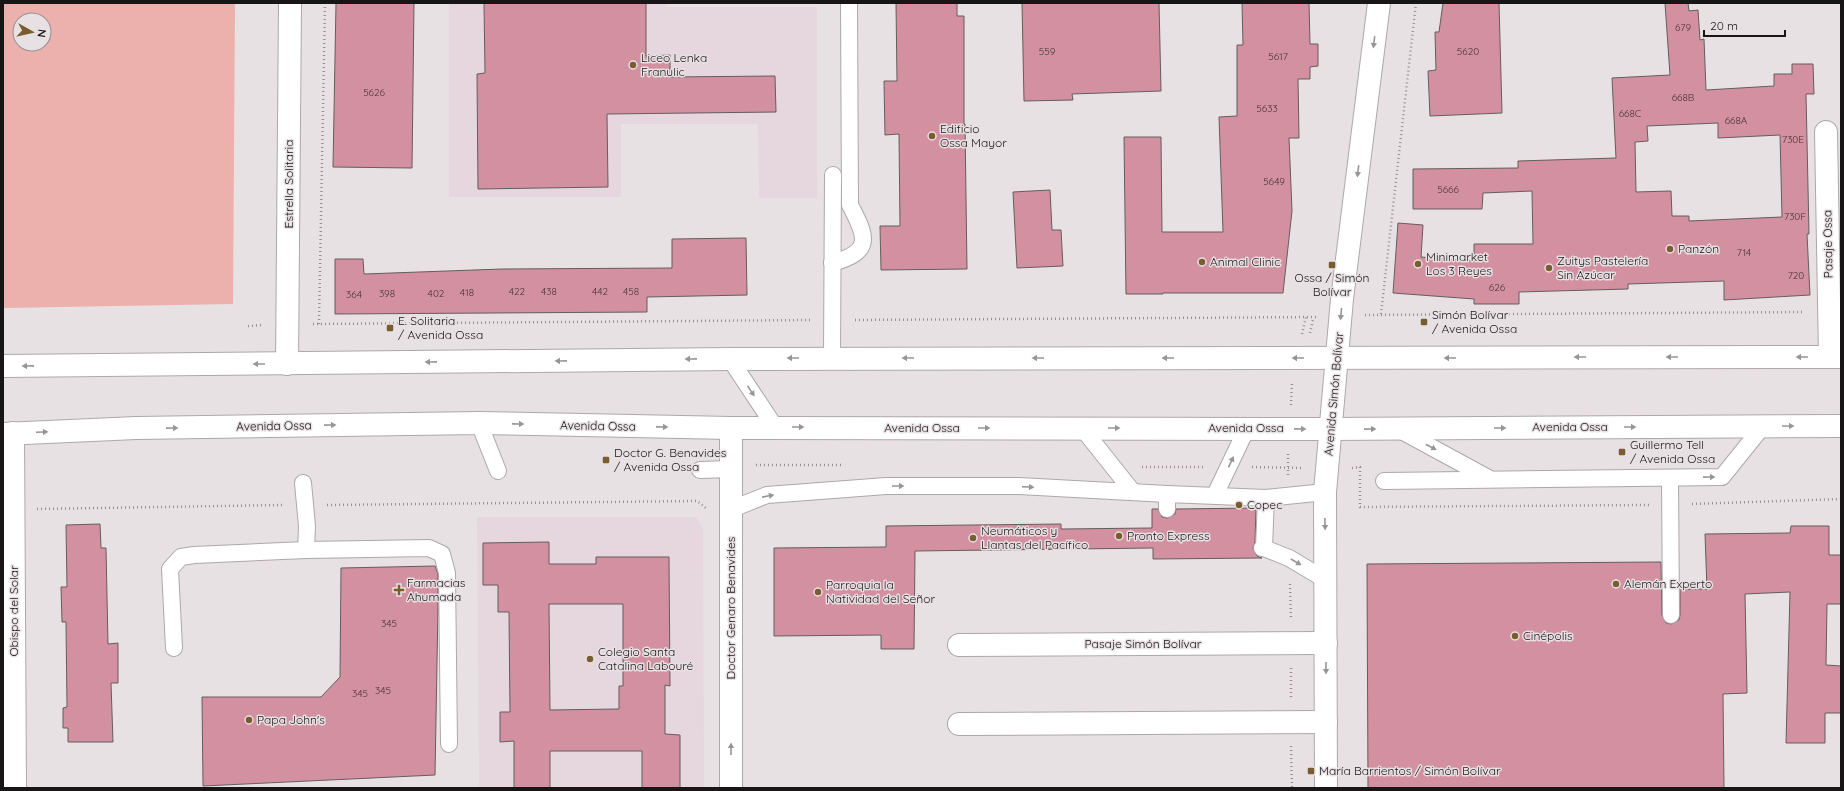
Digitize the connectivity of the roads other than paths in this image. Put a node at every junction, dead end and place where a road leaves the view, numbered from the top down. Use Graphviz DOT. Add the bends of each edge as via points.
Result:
graph roads {
  1 [pos="290,3"];
  2 [pos="849,3"];
  3 [pos="1379,3"];
  4 [pos="1826,132"];
  5 [pos="833,175"];
  6 [pos="832,263"];
  7 [pos="1836,357"];
  8 [pos="832,358"];
  9 [pos="1337,358"];
  10 [pos="730,359"];
  11 [pos="287,364"];
  12 [pos="3,366"];
  13 [pos="479,423"];
  14 [pos="1763,426"];
  15 [pos="1841,426"];
  16 [pos="775,427"];
  17 [pos="731,428"];
  18 [pos="1082,428"];
  19 [pos="1247,428"];
  20 [pos="1396,428"];
  21 [pos="1331,429"];
  22 [pos="8,434"];
  23 [pos="732,469"];
  24 [pos="700,470"];
  25 [pos="498,471"];
  26 [pos="1670,478"];
  27 [pos="1493,480"];
  28 [pos="1384,481"];
  29 [pos="303,483"];
  30 [pos="1133,492"];
  31 [pos="1325,492"];
  32 [pos="1215,495"];
  33 [pos="1266,498"];
  34 [pos="732,508"];
  35 [pos="306,550"];
  36 [pos="1326,580"];
  37 [pos="1671,615"];
  38 [pos="1326,643"];
  39 [pos="959,645"];
  40 [pos="174,648"];
  41 [pos="1326,722"];
  42 [pos="959,724"];
  43 [pos="449,744"];
  44 [pos="15,788"];
  45 [pos="731,788"];
  46 [pos="1326,788"];
  1 -- 11 [label="main road, Estrella Solitaria"];
  2 -- 6 [label="lane" via="850,205 864,236 857,253"];
  3 -- 9 [label="main road, Avenida Simón Bolívar, one-way"];
  4 -- 7 [label="main road, Pasaje Ossa" via="1829,312"];
  5 -- 6 [label="lane"];
  6 -- 8 [label="lane"];
  7 -- 9 [label="main road, one-way"];
  9 -- 8 [label="main road, one-way"];
  8 -- 10 [label="main road, one-way"];
  9 -- 21 [label="main road, Avenida Simón Bolívar"];
  10 -- 11 [label="main road, one-way"];
  10 -- 16 [label="lane, one-way"];
  11 -- 12 [label="main road, one-way"];
  13 -- 17 [label="main road, Avenida Ossa, one-way"];
  22 -- 13 [label="main road, Avenida Ossa, one-way" via="136,428"];
  13 -- 25 [label="lane"];
  14 -- 15 [label="main road, Avenida Ossa, one-way"];
  20 -- 14 [label="main road, Avenida Ossa, one-way"];
  26 -- 14 [label="lane, one-way" via="1722,477"];
  16 -- 17 [label="main road, Avenida Ossa"];
  16 -- 18 [label="main road, Avenida Ossa, one-way"];
  17 -- 23 [label="main road, Doctor Genaro Benavides"];
  18 -- 19 [label="main road, Avenida Ossa, one-way"];
  18 -- 30 [label="lane"];
  19 -- 21 [label="main road, Avenida Ossa, one-way"];
  32 -- 19 [label="lane, one-way"];
  21 -- 20 [label="main road, Avenida Ossa, one-way"];
  20 -- 27 [label="lane, one-way"];
  21 -- 31 [label="main road, Avenida Simón Bolívar"];
  22 -- 44 [label="main road, Obispo del Solar" via="13,509"];
  23 -- 24 [label="lane"];
  23 -- 34 [label="main road, Doctor Genaro Benavides"];
  26 -- 27 [label="lane"];
  26 -- 37 [label="lane"];
  27 -- 28 [label="lane"];
  29 -- 35 [label="lane"];
  30 -- 32 [label="lane" via="1167,501"];
  34 -- 30 [label="lane, one-way" via="767,495 886,486 1019,486"];
  31 -- 33 [label="lane"];
  31 -- 36 [label="main road, Avenida Simón Bolívar, one-way"];
  32 -- 33 [label="lane"];
  33 -- 36 [label="lane, one-way" via="1263,548 1289,558"];
  45 -- 34 [label="main road, Doctor Genaro Benavides, one-way"];
  35 -- 40 [label="lane" via="181,557 170,569"];
  35 -- 43 [label="lane" via="429,548 442,554 447,573"];
  36 -- 38 [label="main road, Avenida Simón Bolívar"];
  38 -- 39 [label="main road, Pasaje Simón Bolívar"];
  38 -- 41 [label="main road, Avenida Simón Bolívar, one-way"];
  41 -- 42 [label="main road"];
  41 -- 46 [label="main road, Avenida Simón Bolívar"];
}
